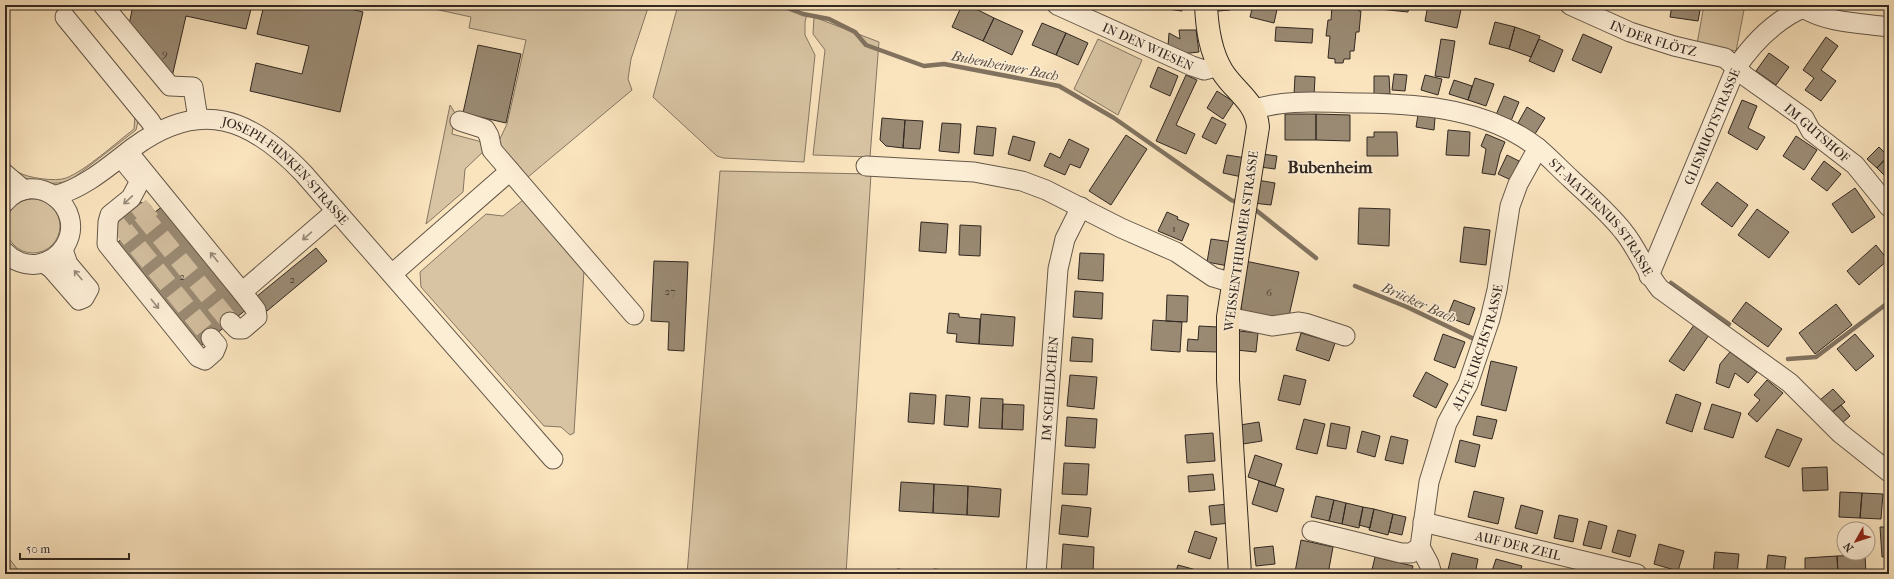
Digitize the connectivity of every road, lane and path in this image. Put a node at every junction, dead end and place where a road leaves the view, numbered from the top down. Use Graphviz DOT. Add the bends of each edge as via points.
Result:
graph roads {
  1 [pos="103,5"];
  2 [pos="1057,5"];
  3 [pos="1206,5"];
  4 [pos="1570,5"];
  5 [pos="1806,6"];
  6 [pos="65,17"];
  7 [pos="1889,27"];
  8 [pos="1219,66"];
  9 [pos="1736,68"];
  10 [pos="1254,110"];
  11 [pos="198,119"];
  12 [pos="460,121"];
  13 [pos="157,132"];
  14 [pos="1538,148"];
  15 [pos="120,158"];
  16 [pos="866,166"];
  17 [pos="510,170"];
  18 [pos="5,174"];
  19 [pos="24,190"];
  20 [pos="54,196"];
  21 [pos="5,202"];
  22 [pos="1081,207"];
  23 [pos="1889,207"];
  24 [pos="336,211"];
  25 [pos="70,220"];
  26 [pos="63,250"];
  27 [pos="8,259"];
  28 [pos="44,263"];
  29 [pos="392,274"];
  30 [pos="1649,276"];
  31 [pos="1233,283"];
  32 [pos="242,292"];
  33 [pos="634,315"];
  34 [pos="1228,317"];
  35 [pos="230,322"];
  36 [pos="1345,336"];
  37 [pos="211,338"];
  38 [pos="552,459"];
  39 [pos="1889,472"];
  40 [pos="1423,522"];
  41 [pos="1312,531"];
  42 [pos="1420,547"];
  43 [pos="1036,574"];
  44 [pos="1240,574"];
  45 [pos="1432,574"];
  46 [pos="1637,574"];
  1 -- 11 [label="street" via="170,86 193,87"];
  2 -- 8 [label="street, IN DEN WIESEN" via="1192,66 1204,70"];
  3 -- 8 [label="main road, WEISSENTHURMER STRASSE" via="1210,42"];
  4 -- 9 [label="street, IN DER FLÖTZ" via="1630,32 1725,58"];
  5 -- 7 [label="street" via="1813,14 1826,18"];
  5 -- 9 [label="street, GLISMUOTSTRASSE" via="1762,36"];
  6 -- 13 [label="street"];
  8 -- 10 [label="main road, WEISSENTHURMER STRASSE"];
  9 -- 23 [label="street, IM GUTSHOF" via="1804,118 1812,131 1855,165"];
  9 -- 30 [label="street, GLISMUOTSTRASSE"];
  10 -- 14 [label="street, ST.-MATERNUS-STRASSE" via="1282,103 1433,106 1488,121 1511,131"];
  10 -- 31 [label="main road, WEISSENTHURMER STRASSE" via="1258,121 1258,133"];
  11 -- 13 [label="street, JOSEPH-FUNKEN-STRASSE"];
  11 -- 24 [label="street, JOSEPH-FUNKEN-STRASSE" via="235,124 264,137 291,161"];
  12 -- 17 [label="street" via="485,129 492,150"];
  13 -- 15 [label="street, JOSEPH-FUNKEN-STRASSE"];
  14 -- 30 [label="street, ST.-MATERNUS-STRASSE" via="1622,230 1634,246"];
  14 -- 40 [label="street, ALTE KIRCHSTRASSE" via="1518,184 1510,206 1490,319 1468,384 1447,423 1429,482"];
  15 -- 20 [label="street, JOSEPH-FUNKEN-STRASSE" via="73,190"];
  15 -- 25 [label="street, JOSEPH-FUNKEN-STRASSE" via="80,200"];
  32 -- 15 [label="street, one-way"];
  15 -- 37 [label="street, one-way" via="140,181 131,198 110,215 107,244 198,357 205,360 214,352 217,345"];
  16 -- 22 [label="street" via="990,174 1040,187"];
  17 -- 29 [label="street"];
  17 -- 33 [label="street"];
  18 -- 19 [label="street"];
  19 -- 20 [label="street" via="40,189"];
  19 -- 21 [label="street"];
  20 -- 25 [label="street" via="67,211"];
  22 -- 31 [label="street" via="1176,252 1213,277"];
  22 -- 43 [label="street, IM SCHILDCHEN" via="1065,239 1058,269"];
  24 -- 29 [label="street, JOSEPH-FUNKEN-STRASSE"];
  24 -- 32 [label="street, one-way"];
  25 -- 26 [label="street" via="70,236"];
  26 -- 28 [label="street"];
  28 -- 26 [label="street, one-way" via="79,300 84,298 89,289 68,264"];
  27 -- 28 [label="street" via="25,264"];
  29 -- 38 [label="street, JOSEPH-FUNKEN-STRASSE"];
  30 -- 39 [label="street, ST.-MATERNUS-STRASSE" via="1660,289 1790,383 1840,433"];
  31 -- 34 [label="main road, WEISSENTHURMER STRASSE"];
  32 -- 35 [label="street" via="256,310 257,317 243,330 237,329"];
  34 -- 36 [label="street" via="1272,326 1299,322"];
  34 -- 44 [label="main road, WEISSENTHURMER STRASSE" via="1228,380"];
  40 -- 42 [label="street, ALTE KIRCHSTRASSE"];
  40 -- 46 [label="street, AUF DER ZEIL"];
  41 -- 42 [label="street" via="1401,553 1411,553"];
  42 -- 45 [label="street"];
}
